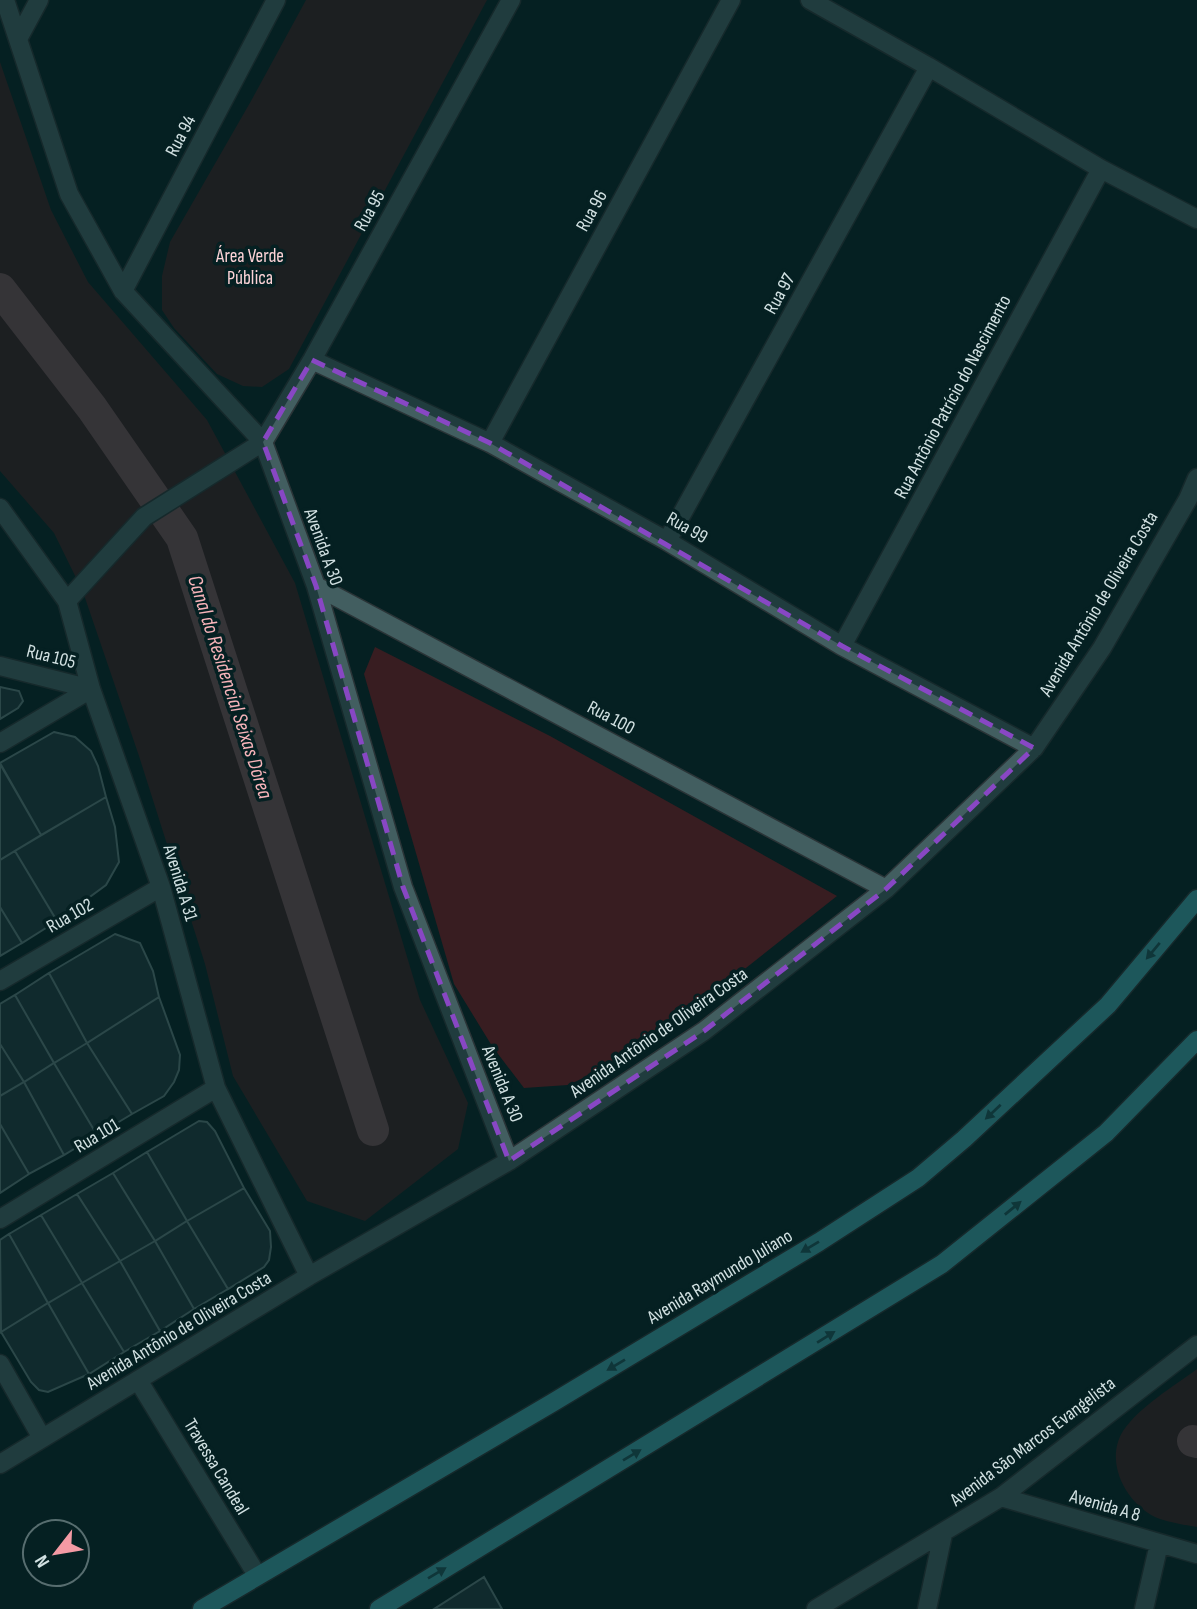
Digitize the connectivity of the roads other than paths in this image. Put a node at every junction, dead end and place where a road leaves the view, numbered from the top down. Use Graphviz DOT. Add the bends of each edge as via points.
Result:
graph roads {
  1 [pos="5,0"];
  2 [pos="39,0"];
  3 [pos="276,0"];
  4 [pos="511,0"];
  5 [pos="731,0"];
  6 [pos="810,0"];
  7 [pos="18,39"];
  8 [pos="929,67"];
  9 [pos="1101,169"];
  10 [pos="1197,219"];
  11 [pos="123,291"];
  12 [pos="312,360"];
  13 [pos="263,442"];
  14 [pos="490,443"];
  15 [pos="1197,478"];
  16 [pos="0,509"];
  17 [pos="667,541"];
  18 [pos="316,586"];
  19 [pos="67,601"];
  20 [pos="842,646"];
  21 [pos="0,666"];
  22 [pos="91,689"];
  23 [pos="0,743"];
  24 [pos="1034,748"];
  25 [pos="161,887"];
  26 [pos="886,888"];
  27 [pos="1197,899"];
  28 [pos="0,981"];
  29 [pos="1197,1040"];
  30 [pos="216,1088"];
  31 [pos="509,1161"];
  32 [pos="0,1219"];
  33 [pos="309,1276"];
  34 [pos="1197,1345"];
  35 [pos="0,1364"];
  36 [pos="138,1380"];
  37 [pos="42,1438"];
  38 [pos="0,1464"];
  39 [pos="1001,1497"];
  40 [pos="943,1534"];
  41 [pos="1159,1544"];
  42 [pos="1197,1554"];
  43 [pos="257,1575"];
  44 [pos="202,1609"];
  45 [pos="379,1609"];
  46 [pos="816,1609"];
  47 [pos="927,1609"];
  48 [pos="1144,1609"];
  1 -- 7 [label="street, Avenida A 30"];
  2 -- 7 [label="street"];
  3 -- 11 [label="street, Rua 94"];
  4 -- 12 [label="street, Rua 95"];
  5 -- 14 [label="street, Rua 96"];
  6 -- 8 [label="street"];
  7 -- 11 [label="street, Avenida A 30" via="69,194"];
  8 -- 9 [label="street"];
  8 -- 17 [label="street, Rua 97"];
  9 -- 10 [label="street"];
  9 -- 20 [label="street, Rua Antônio Patrício do Nascimento"];
  11 -- 13 [label="street, Avenida A 30"];
  12 -- 13 [label="street, Rua 95"];
  12 -- 14 [label="street, Rua 99"];
  13 -- 18 [label="street, Avenida A 30"];
  13 -- 19 [label="street" via="144,517"];
  14 -- 17 [label="street, Rua 99"];
  15 -- 24 [label="street, Avenida Antônio de Oliveira Costa" via="1102,648"];
  16 -- 19 [label="street, Avenida A 31"];
  17 -- 20 [label="street, Rua 99"];
  18 -- 26 [label="street, Rua 100"];
  18 -- 31 [label="street, Avenida A 30" via="403,887"];
  19 -- 22 [label="street, Avenida A 31"];
  20 -- 24 [label="street, Rua 99"];
  21 -- 22 [label="street, Rua 105"];
  22 -- 23 [label="street"];
  22 -- 25 [label="street, Avenida A 31"];
  24 -- 26 [label="street, Avenida Antônio de Oliveira Costa"];
  25 -- 28 [label="street, Rua 102"];
  25 -- 30 [label="street, Avenida A 31"];
  26 -- 31 [label="street, Avenida Antônio de Oliveira Costa" via="704,1031"];
  27 -- 43 [label="main road, Avenida Raymundo Juliano, one-way" via="1108,1005 918,1178 552,1403"];
  45 -- 29 [label="main road, one-way" via="942,1265 1106,1133"];
  30 -- 32 [label="street, Rua 101"];
  30 -- 33 [label="street, Avenida A 31"];
  31 -- 33 [label="street, Avenida Antônio de Oliveira Costa"];
  33 -- 36 [label="street, Avenida Antônio de Oliveira Costa"];
  34 -- 39 [label="street, Avenida São Marcos Evangelista"];
  35 -- 37 [label="street"];
  36 -- 37 [label="street, Avenida Antônio de Oliveira Costa"];
  36 -- 43 [label="street, Travessa Candeal"];
  37 -- 38 [label="street, Avenida Antônio de Oliveira Costa"];
  39 -- 40 [label="street, Avenida São Marcos Evangelista"];
  39 -- 41 [label="street, Avenida A 8"];
  40 -- 46 [label="street, Avenida São Marcos Evangelista"];
  40 -- 47 [label="street"];
  41 -- 42 [label="street, Avenida A 8"];
  41 -- 48 [label="street"];
  43 -- 44 [label="main road, Avenida Raymundo Juliano"];
}
